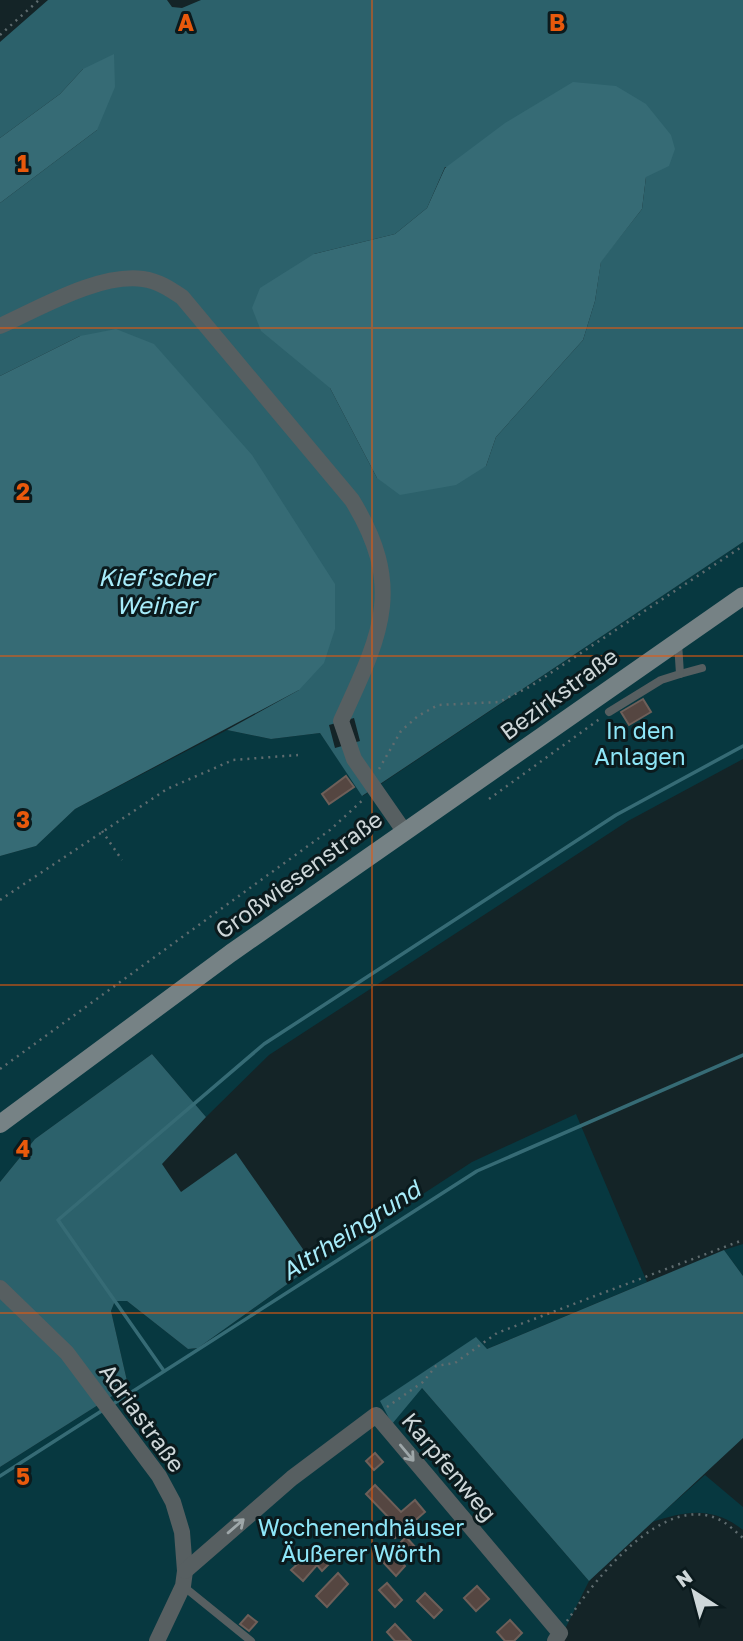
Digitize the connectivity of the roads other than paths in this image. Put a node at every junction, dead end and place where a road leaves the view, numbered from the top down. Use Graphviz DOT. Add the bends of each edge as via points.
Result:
graph roads {
  1 [pos="0,326"];
  2 [pos="743,597"];
  3 [pos="677,640"];
  4 [pos="702,668"];
  5 [pos="680,674"];
  6 [pos="610,712"];
  7 [pos="404,831"];
  8 [pos="0,1124"];
  9 [pos="0,1288"];
  10 [pos="184,1579"];
  11 [pos="557,1637"];
  12 [pos="157,1641"];
  13 [pos="251,1641"];
  1 -- 7 [label="street, Großwiesenstraße" via="120,278 165,286 182,297 352,500 379,555 382,622 341,722 354,759"];
  2 -- 3 [label="street, Bezirkstraße"];
  3 -- 5 [label="lane"];
  3 -- 7 [label="street, Bezirkstraße"];
  4 -- 5 [label="lane"];
  5 -- 6 [label="lane" via="661,680"];
  7 -- 8 [label="street, Großwiesenstraße"];
  9 -- 10 [label="street, Adriastraße" via="67,1353 159,1476 182,1532"];
  10 -- 11 [label="street, Karpfenweg, one-way" via="292,1478 376,1415"];
  10 -- 12 [label="street"];
  10 -- 13 [label="lane"];
}
